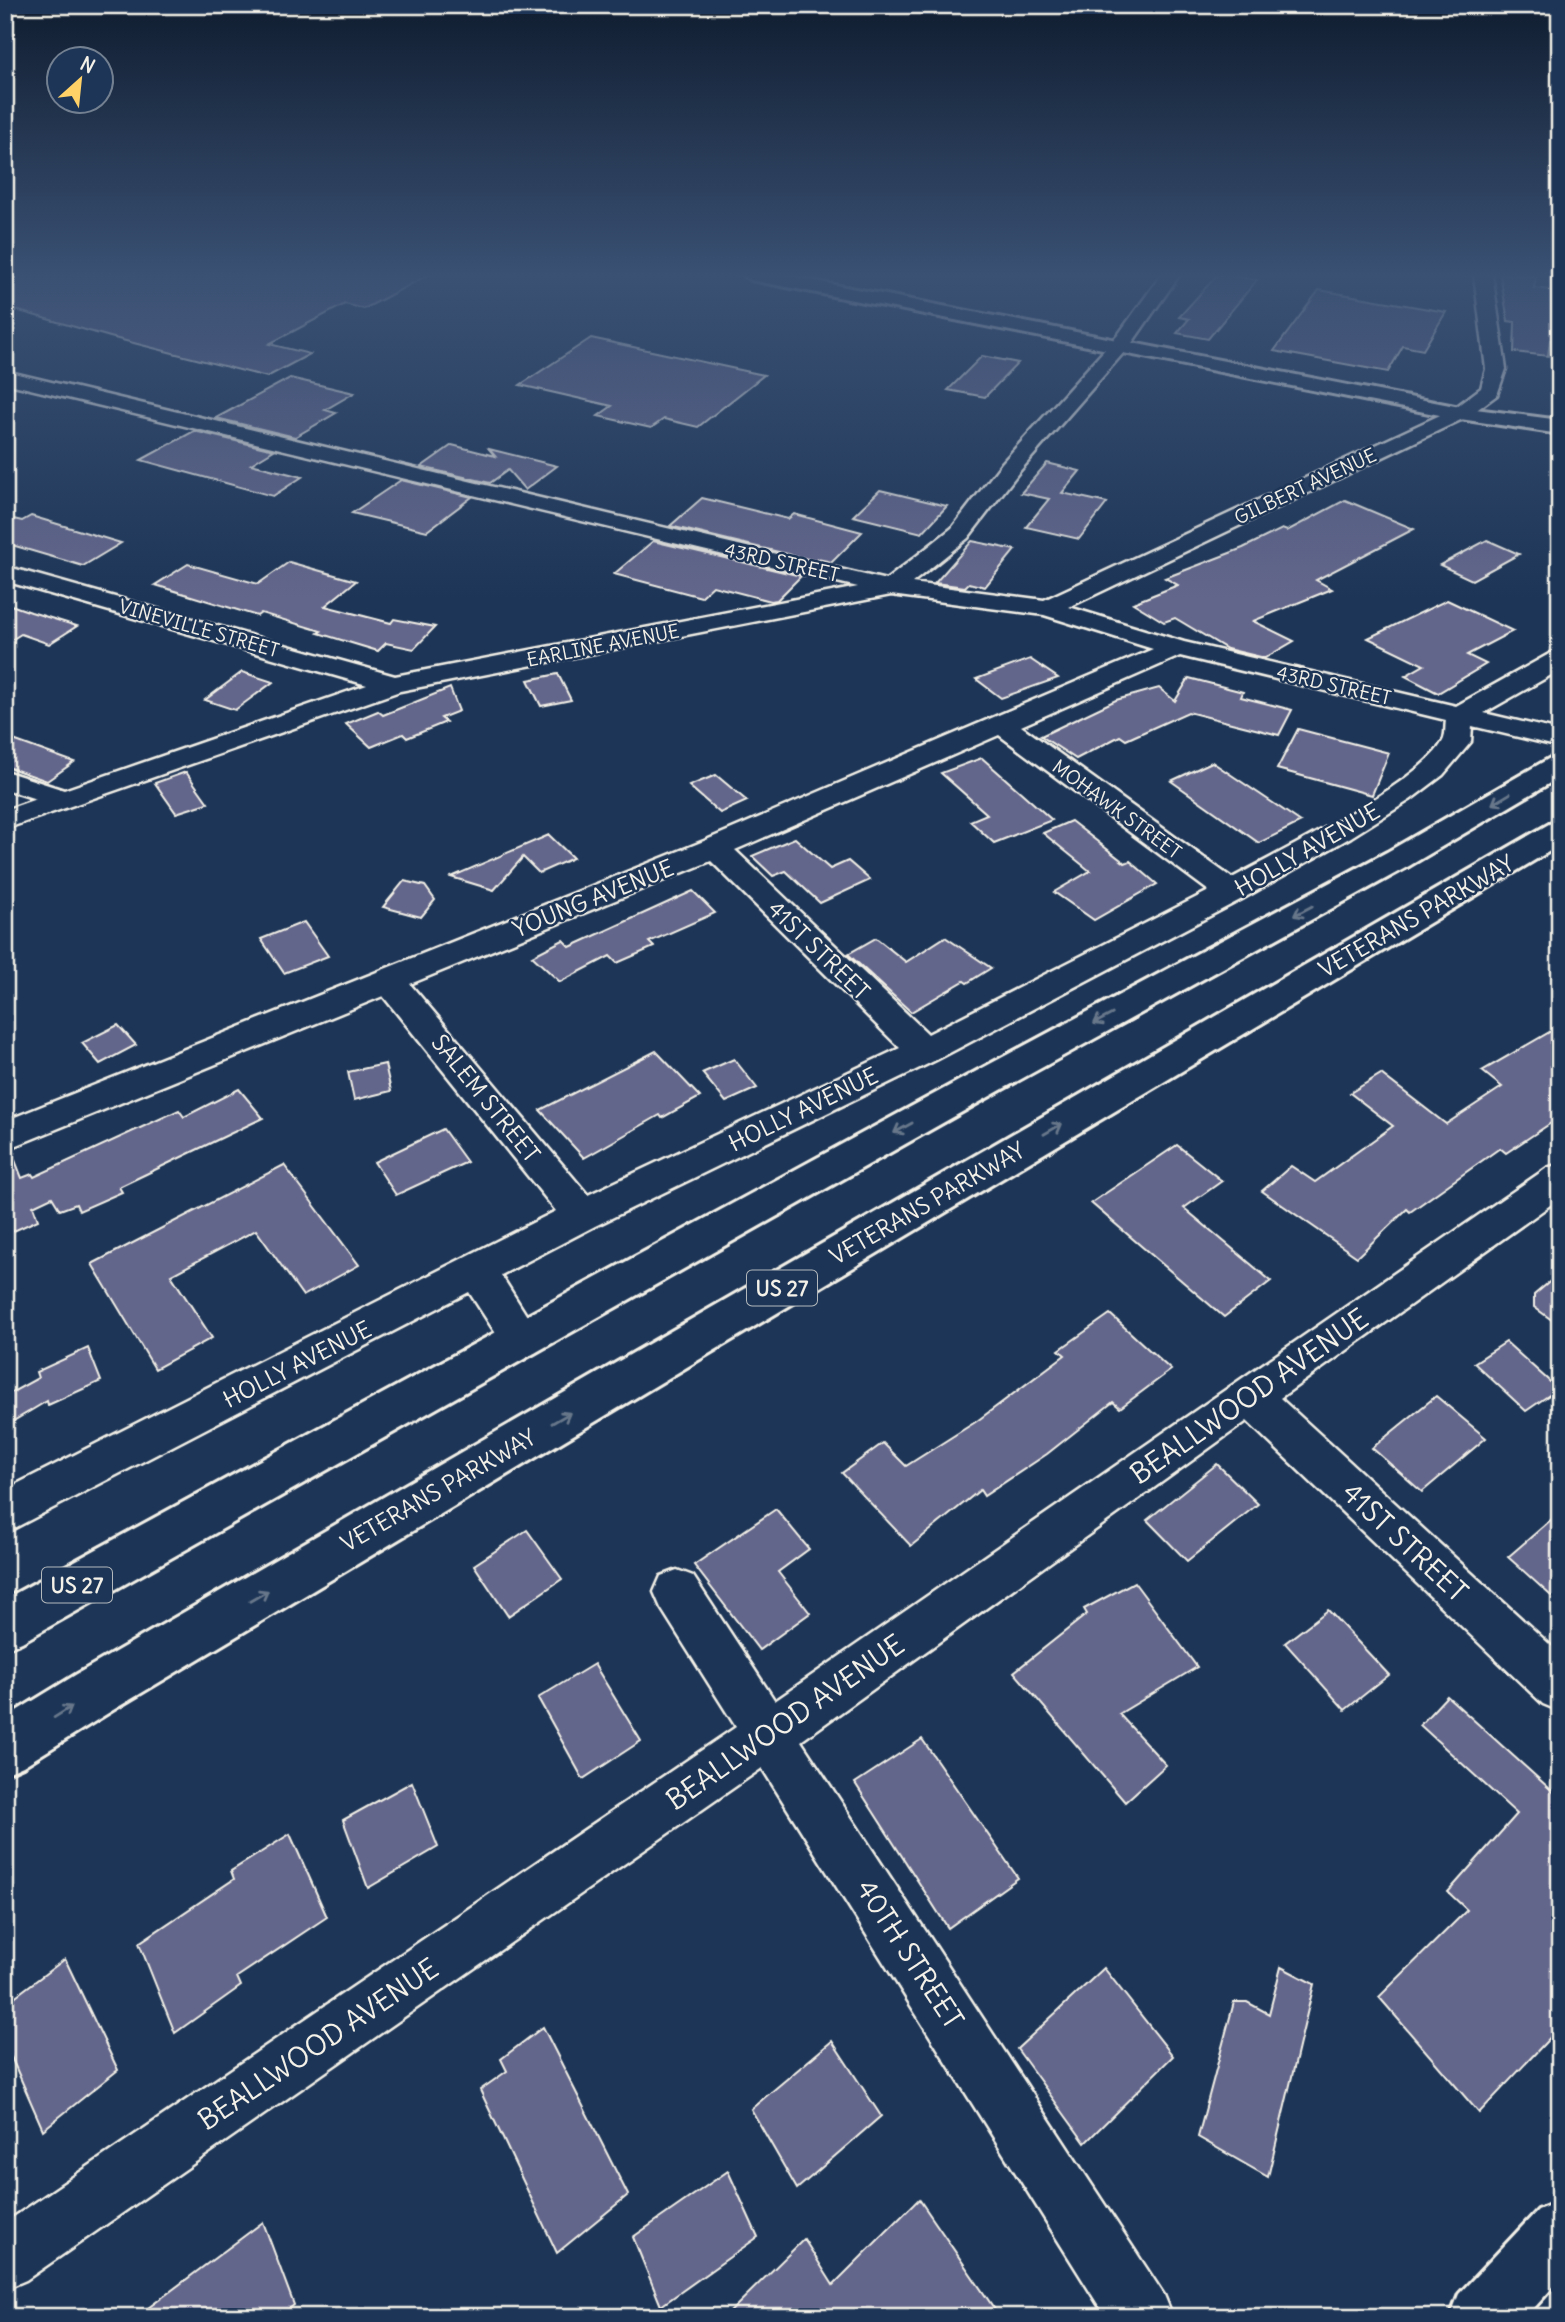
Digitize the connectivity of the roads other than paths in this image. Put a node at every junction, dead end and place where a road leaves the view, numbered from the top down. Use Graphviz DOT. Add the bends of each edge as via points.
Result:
graph roads {
  1 [pos="28,382"];
  2 [pos="1086,382"];
  3 [pos="1301,382"];
  4 [pos="1492,382"];
  5 [pos="1460,413"];
  6 [pos="1560,427"];
  7 [pos="1560,437"];
  8 [pos="5,573"];
  9 [pos="891,588"];
  10 [pos="1048,608"];
  11 [pos="1177,648"];
  12 [pos="1560,659"];
  13 [pos="394,684"];
  14 [pos="1460,715"];
  15 [pos="1002,726"];
  16 [pos="1560,739"];
  17 [pos="1560,764"];
  18 [pos="5,779"];
  19 [pos="63,799"];
  20 [pos="5,820"];
  21 [pos="1560,831"];
  22 [pos="715,848"];
  23 [pos="1231,892"];
  24 [pos="389,981"];
  25 [pos="924,1051"];
  26 [pos="5,1136"];
  27 [pos="1560,1178"];
  28 [pos="582,1216"];
  29 [pos="477,1271"];
  30 [pos="522,1340"];
  31 [pos="1250,1396"];
  32 [pos="5,1513"];
  33 [pos="677,1592"];
  34 [pos="5,1625"];
  35 [pos="1560,1688"];
  36 [pos="769,1734"];
  37 [pos="5,1748"];
  38 [pos="1560,2232"];
  39 [pos="5,2259"];
  40 [pos="1142,2317"];
  41 [pos="1482,2317"];
  1 -- 9 [label="street, 43RD STREET"];
  2 -- 9 [label="street, EARLINE AVENUE" via="960,533"];
  3 -- 5 [label="main road"];
  4 -- 5 [label="street, GILBERT AVENUE" via="1490,391"];
  5 -- 6 [label="main road"];
  5 -- 7 [label="main road"];
  5 -- 10 [label="street, GILBERT AVENUE"];
  8 -- 13 [label="street, VINEVILLE STREET"];
  9 -- 10 [label="street, 43RD STREET"];
  9 -- 13 [label="street, EARLINE AVENUE"];
  10 -- 11 [label="street, 43RD STREET"];
  11 -- 14 [label="street, 43RD STREET"];
  11 -- 15 [label="street, YOUNG AVENUE"];
  12 -- 14 [label="street"];
  13 -- 19 [label="street, EARLINE AVENUE"];
  14 -- 16 [label="street, 43RD STREET"];
  14 -- 23 [label="street, HOLLY AVENUE" via="1457,742 1433,769 1341,831"];
  15 -- 22 [label="street, YOUNG AVENUE"];
  15 -- 23 [label="street, MOHAWK STREET"];
  17 -- 30 [label="main road, US 27, one-way" via="1398,859"];
  18 -- 19 [label="street"];
  19 -- 20 [label="street, EARLINE AVENUE"];
  37 -- 21 [label="main road, VETERANS PARKWAY / US 27, one-way"];
  22 -- 24 [label="street, YOUNG AVENUE"];
  22 -- 25 [label="street, 41ST STREET"];
  23 -- 25 [label="street, HOLLY AVENUE"];
  24 -- 26 [label="street, YOUNG AVENUE"];
  24 -- 28 [label="street, SALEM STREET"];
  25 -- 28 [label="street, HOLLY AVENUE"];
  27 -- 31 [label="street, BEALLWOOD AVENUE"];
  28 -- 29 [label="street, HOLLY AVENUE"];
  29 -- 30 [label="street"];
  29 -- 32 [label="street, HOLLY AVENUE"];
  30 -- 34 [label="main road, US 27"];
  31 -- 35 [label="street, 41ST STREET"];
  31 -- 36 [label="street, BEALLWOOD AVENUE"];
  33 -- 36 [label="street, 40TH STREET"];
  36 -- 39 [label="street, BEALLWOOD AVENUE"];
  36 -- 40 [label="street, 40TH STREET"];
  38 -- 41 [label="main road"];
}
